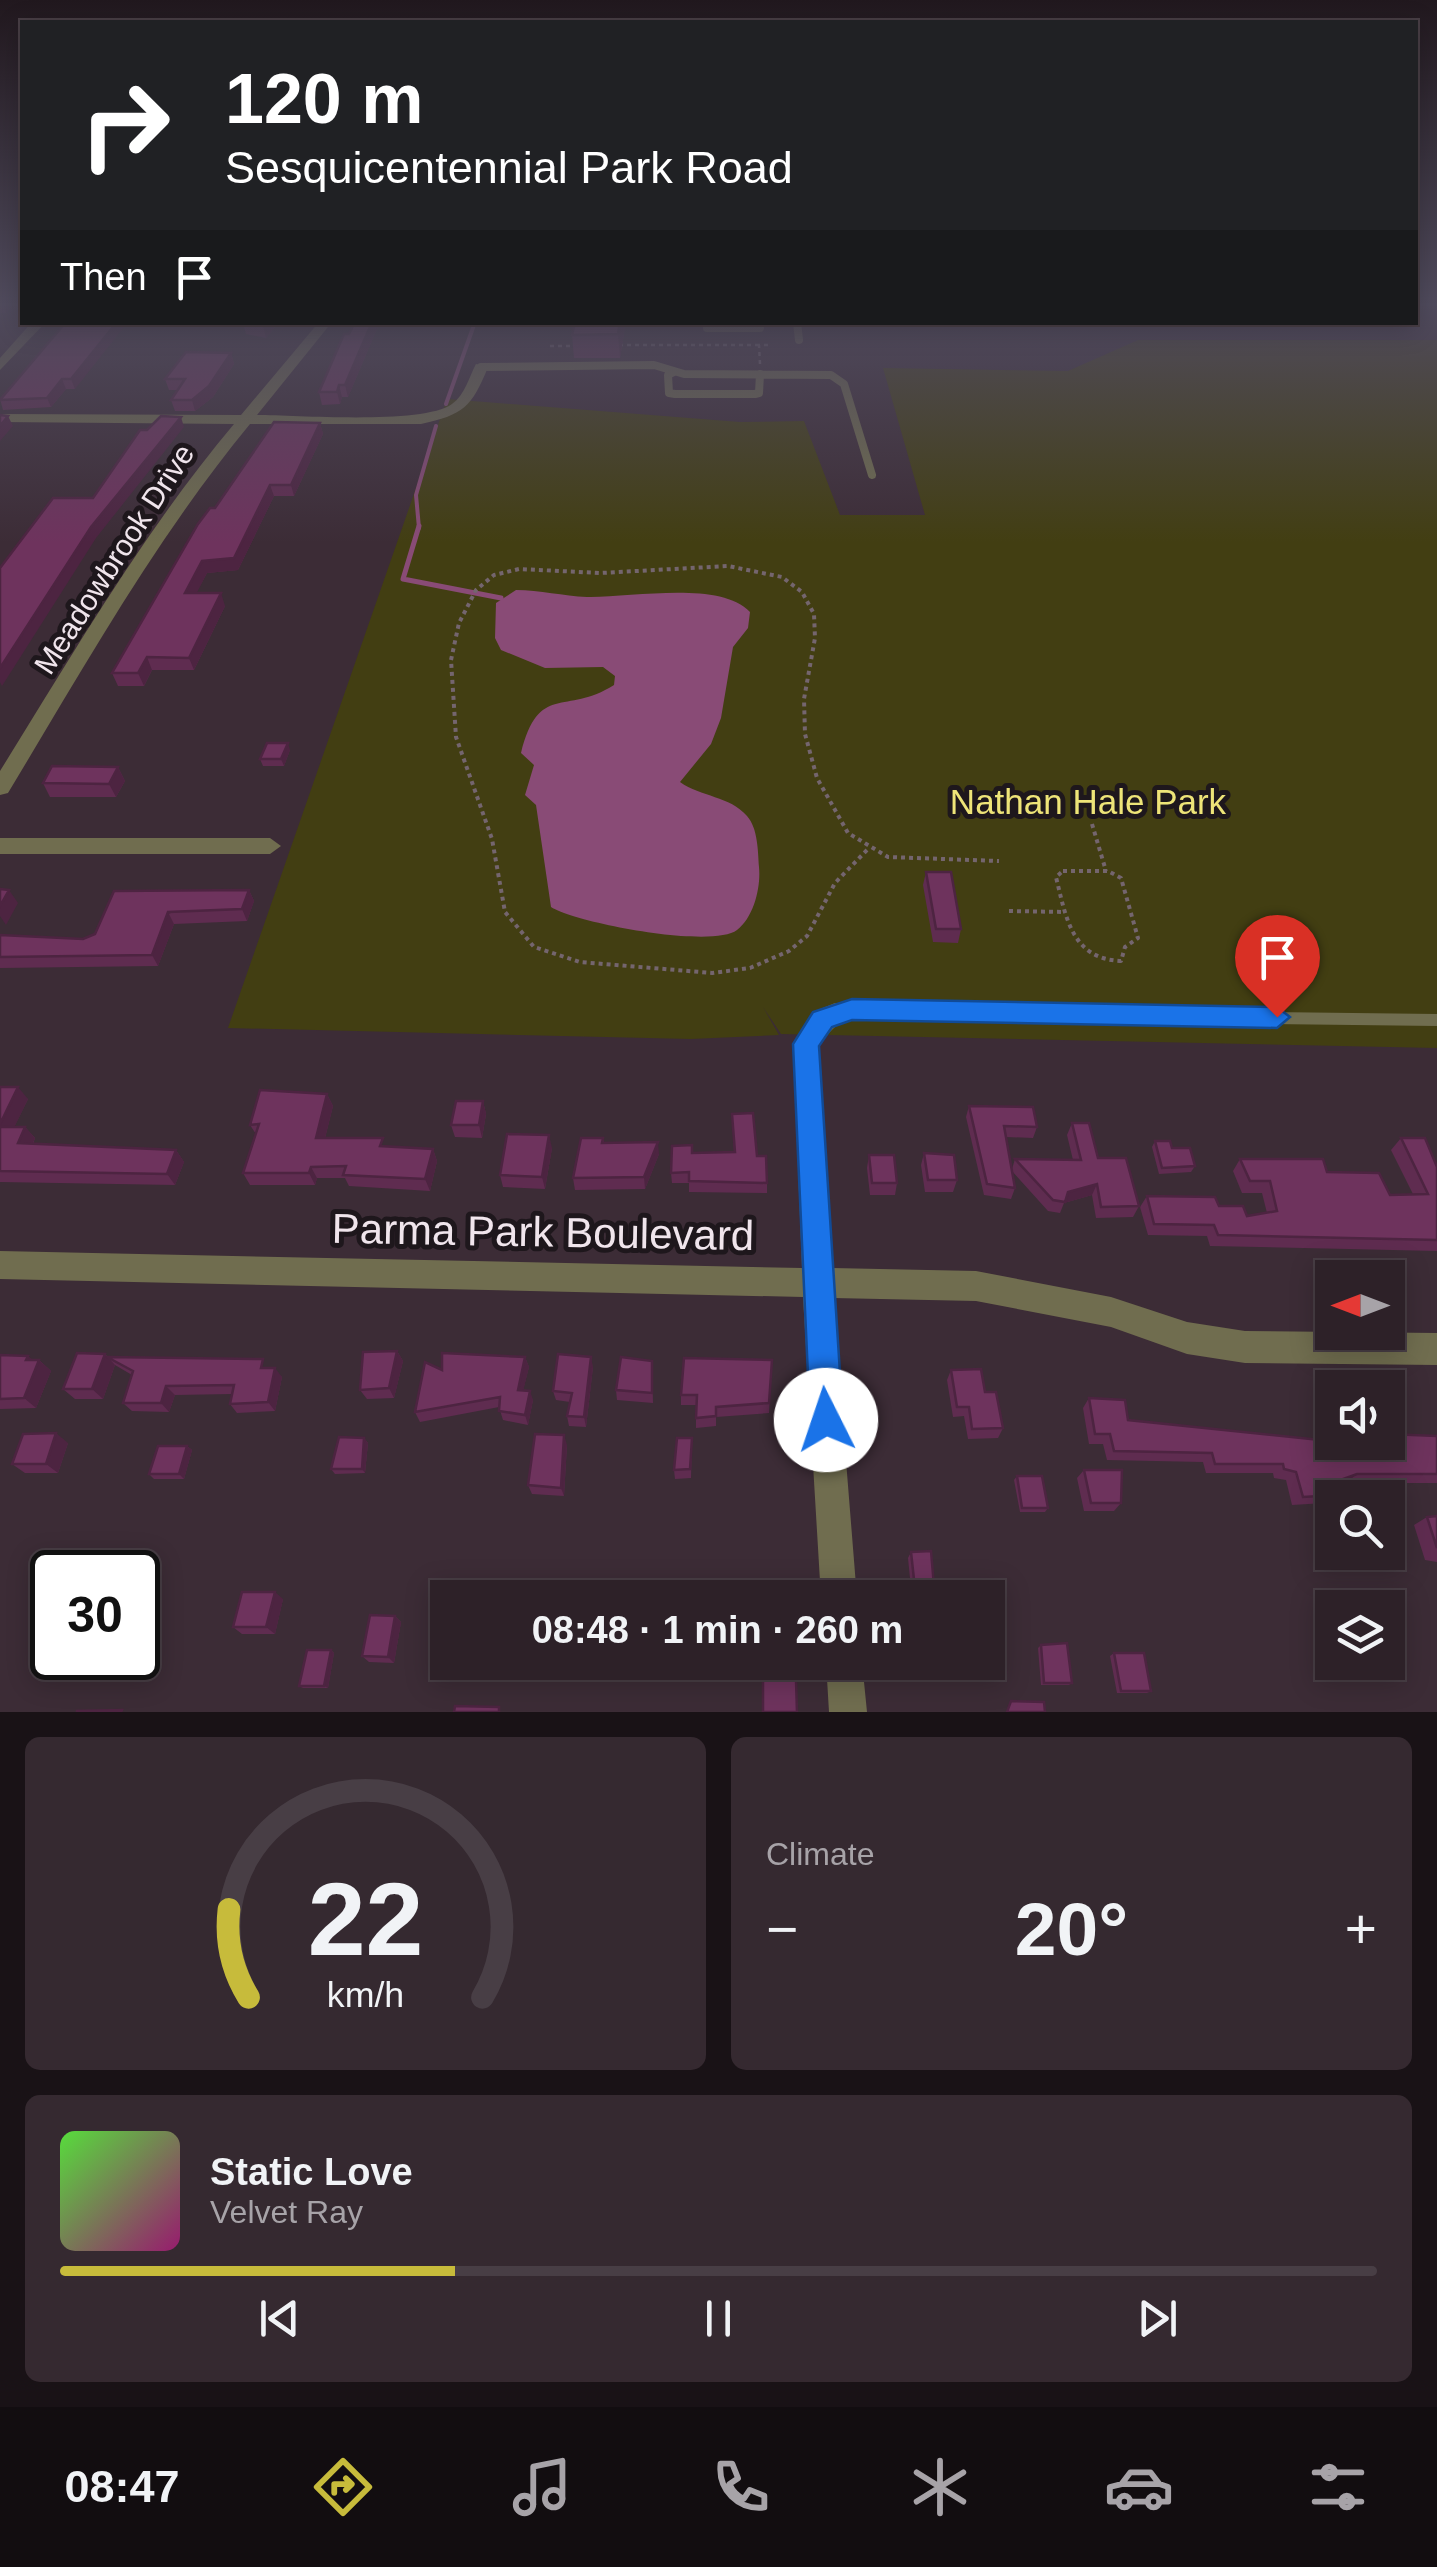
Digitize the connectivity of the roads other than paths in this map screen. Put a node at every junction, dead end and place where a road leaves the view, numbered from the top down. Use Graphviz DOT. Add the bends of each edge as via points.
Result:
graph roads {
  1 [pos="274,383"];
  2 [pos="474,383"];
  3 [pos="666,383"];
  4 [pos="761,383"];
  5 [pos="841,383"];
  6 [pos="0,418"];
  7 [pos="244,418"];
  8 [pos="872,476"];
  9 [pos="0,788"];
  10 [pos="0,846"];
  11 [pos="270,846"];
  12 [pos="835,1013"];
  13 [pos="1437,1020"];
  14 [pos="0,1265"];
  15 [pos="817,1279"];
  16 [pos="1437,1348"];
  17 [pos="839,1580"];
  18 [pos="845,1680"];
  19 [pos="848,1712"];
  1 -- 7 [label="street, Meadowbrook Drive"];
  2 -- 7 [label="street" via="466,404 421,420"];
  3 -- 4 [label="lane" via="675,394 754,394"];
  5 -- 8 [label="lane"];
  6 -- 7 [label="street"];
  7 -- 9 [label="street, Meadowbrook Drive" via="121,590"];
  10 -- 11 [label="street"];
  12 -- 13 [label="lane"];
  12 -- 15 [label="street" via="822,1019 806,1044"];
  14 -- 15 [label="street, Parma Park Boulevard"];
  15 -- 16 [label="street, Parma Park Boulevard" via="976,1286 1245,1347"];
  15 -- 17 [label="street"];
  18 -- 19 [label="street"];
}
